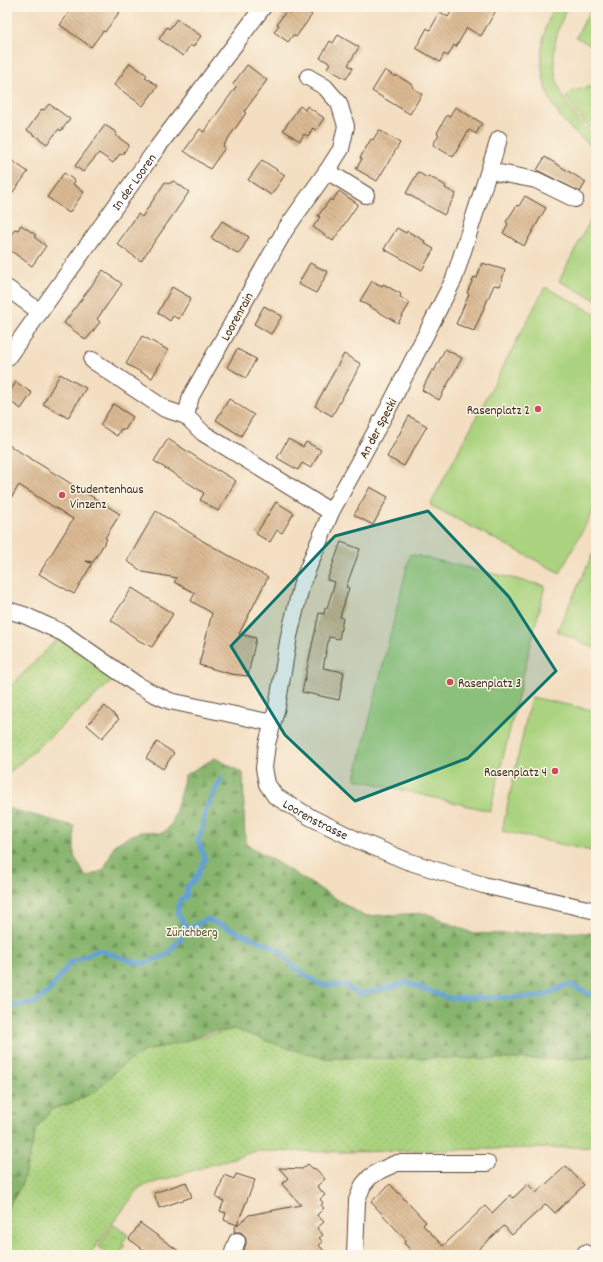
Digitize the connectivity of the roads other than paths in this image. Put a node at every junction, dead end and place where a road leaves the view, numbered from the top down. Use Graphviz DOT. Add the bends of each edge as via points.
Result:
graph roads {
  1 [pos="263,7"];
  2 [pos="308,77"];
  3 [pos="499,139"];
  4 [pos="327,171"];
  5 [pos="489,171"];
  6 [pos="366,195"];
  7 [pos="575,199"];
  8 [pos="7,288"];
  9 [pos="40,312"];
  10 [pos="7,358"];
  11 [pos="92,360"];
  12 [pos="186,416"];
  13 [pos="331,512"];
  14 [pos="7,610"];
  15 [pos="272,723"];
  16 [pos="596,912"];
  17 [pos="487,1163"];
  18 [pos="355,1255"];
  1 -- 9 [label="street, In der Looren" via="157,148"];
  2 -- 4 [label="street, Loorenrain" via="325,87 339,103 346,126 341,149"];
  3 -- 5 [label="street, An der Specki"];
  4 -- 6 [label="street"];
  4 -- 12 [label="street, Loorenrain" via="285,230 191,396"];
  5 -- 7 [label="street" via="536,180"];
  5 -- 13 [label="street, An der Specki" via="454,279 389,407"];
  8 -- 9 [label="street"];
  9 -- 10 [label="street, In der Looren"];
  11 -- 12 [label="street" via="165,409"];
  12 -- 13 [label="street" via="203,433"];
  13 -- 15 [label="street, An der Specki" via="302,584"];
  14 -- 15 [label="street" via="63,633 152,693 170,700"];
  15 -- 16 [label="street, Loorenstrasse" via="264,768 266,784 275,796 312,818 407,862 483,885"];
  17 -- 18 [label="street" via="397,1163 370,1177 363,1185 357,1200"];
}
